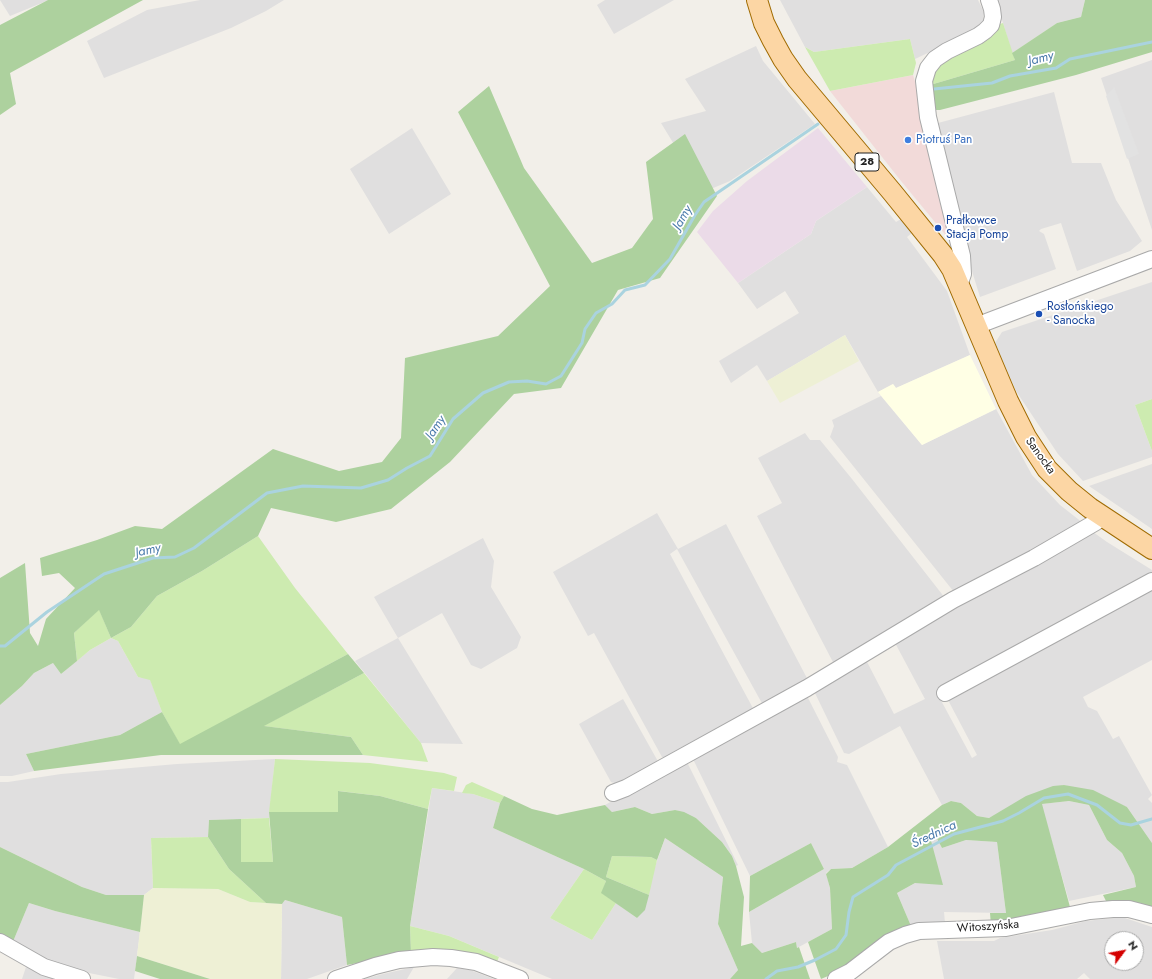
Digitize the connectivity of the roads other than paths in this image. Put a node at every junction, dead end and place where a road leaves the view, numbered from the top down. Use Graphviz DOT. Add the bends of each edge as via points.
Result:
graph roads {
  1 [pos="757,0"];
  2 [pos="988,0"];
  3 [pos="1152,259"];
  4 [pos="959,285"];
  5 [pos="976,326"];
  6 [pos="1103,516"];
  7 [pos="1152,549"];
  8 [pos="1152,581"];
  9 [pos="945,693"];
  10 [pos="613,793"];
  11 [pos="1152,915"];
  12 [pos="0,942"];
  13 [pos="82,979"];
  14 [pos="336,979"];
  15 [pos="520,979"];
  16 [pos="836,979"];
  1 -- 4 [label="main road, 28" via="764,23 797,79 943,254"];
  2 -- 4 [label="street" via="993,17 991,25 978,36 935,59 928,68 924,81 928,117 962,256 963,274"];
  3 -- 5 [label="street"];
  4 -- 5 [label="main road, 28"];
  5 -- 6 [label="main road, Sanocka / 28" via="1000,385 1034,450 1047,469 1069,491"];
  6 -- 7 [label="main road, Sanocka / 28"];
  6 -- 10 [label="street" via="1034,558 953,600 803,690"];
  8 -- 9 [label="street"];
  11 -- 16 [label="street, Witoszyńska" via="1129,909 1113,909 1090,911 1006,928 919,931 888,942 850,972"];
  12 -- 13 [label="street" via="44,967"];
  14 -- 15 [label="street" via="399,960 433,957 476,962"];
}
